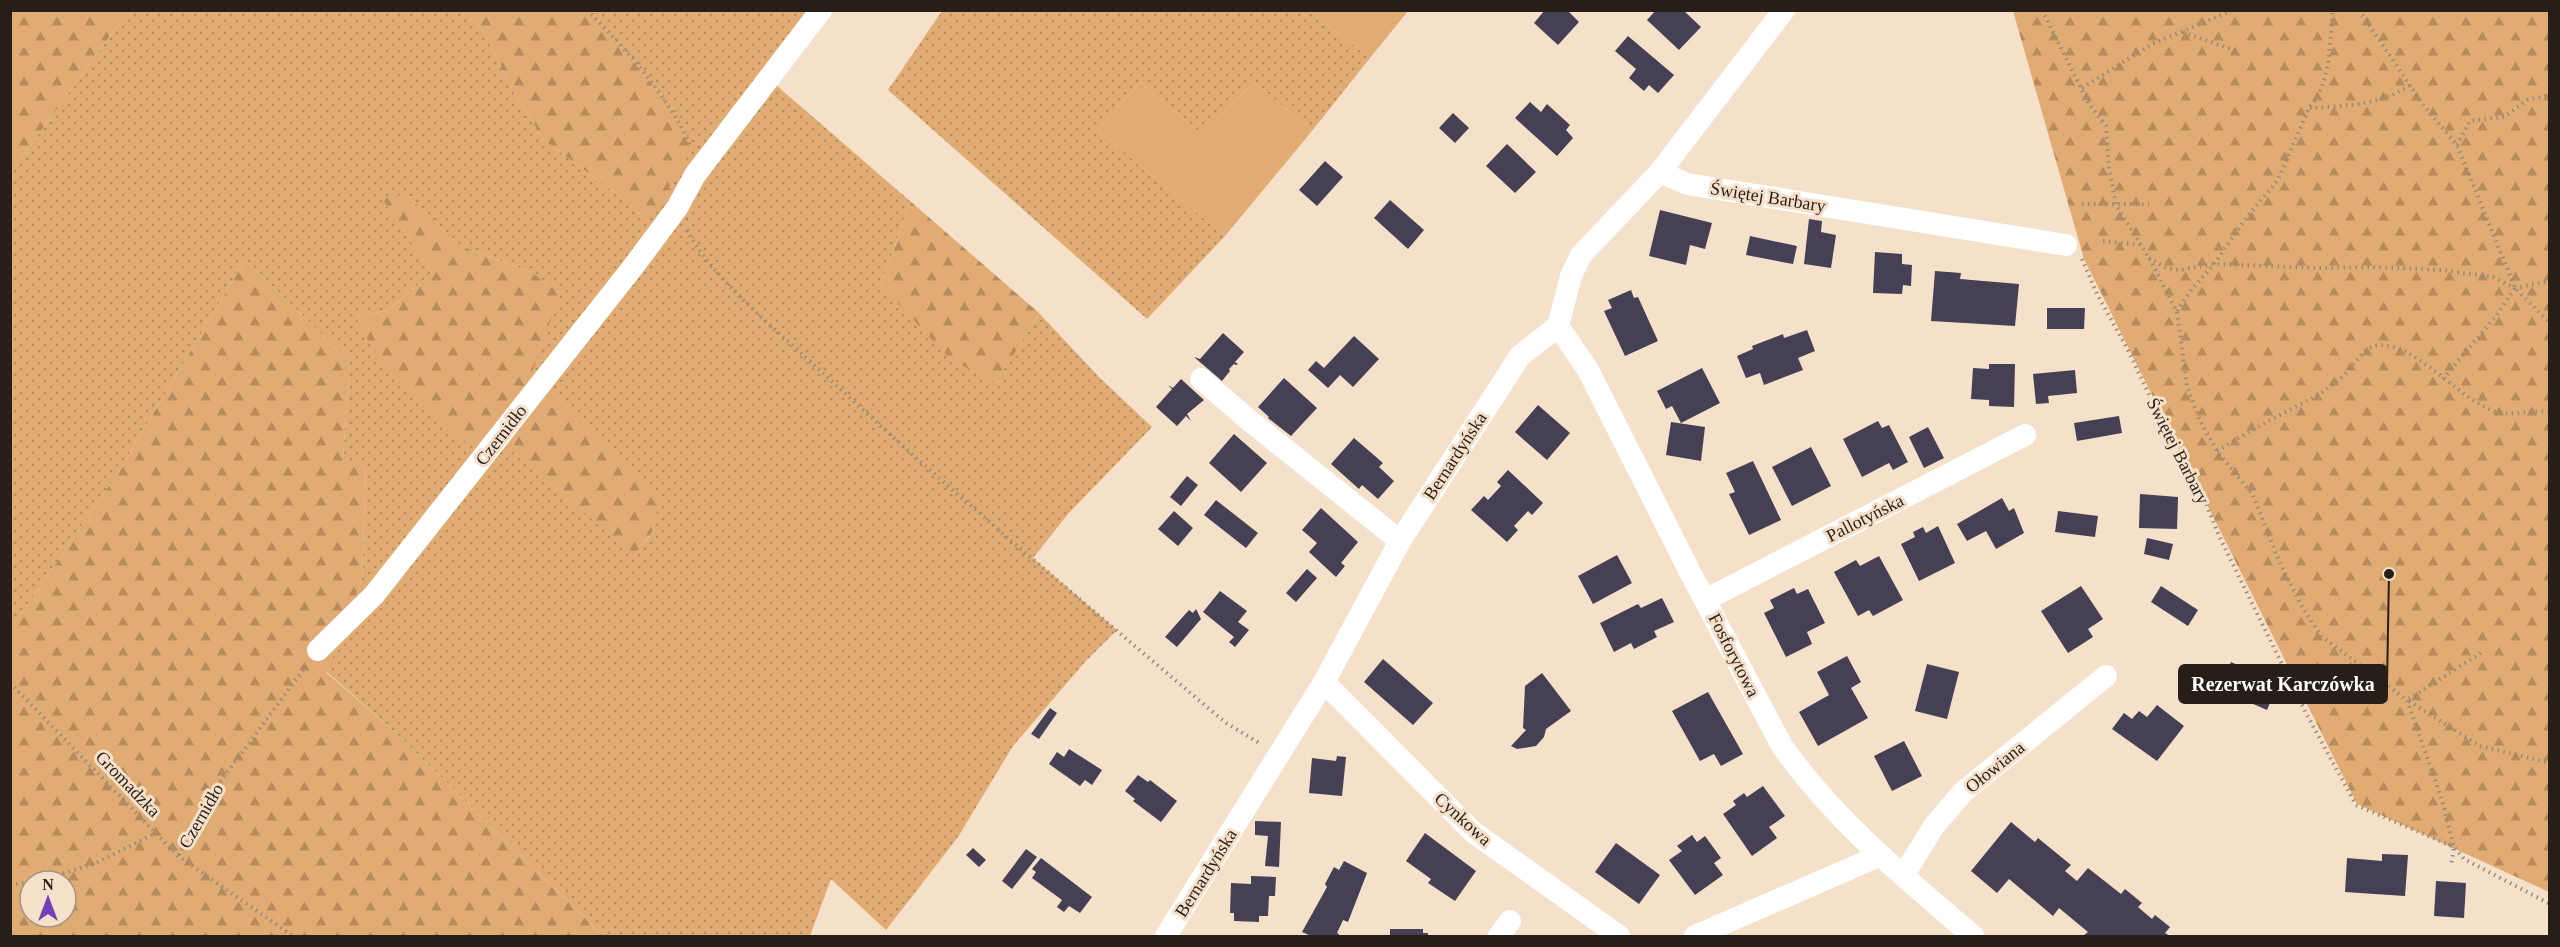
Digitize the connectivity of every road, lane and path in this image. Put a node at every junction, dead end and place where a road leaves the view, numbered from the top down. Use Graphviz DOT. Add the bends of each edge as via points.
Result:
graph roads {
  1 [pos="587,10"];
  2 [pos="821,10"];
  3 [pos="1784,10"];
  4 [pos="2042,10"];
  5 [pos="2233,10"];
  6 [pos="2333,10"];
  7 [pos="2359,10"];
  8 [pos="2182,32"];
  9 [pos="2236,51"];
  10 [pos="2410,85"];
  11 [pos="2082,88"];
  12 [pos="2550,95"];
  13 [pos="2309,108"];
  14 [pos="2457,145"];
  15 [pos="1660,172"];
  16 [pos="695,175"];
  17 [pos="2082,204"];
  18 [pos="2149,204"];
  19 [pos="2116,205"];
  20 [pos="677,208"];
  21 [pos="2103,241"];
  22 [pos="2066,245"];
  23 [pos="2140,245"];
  24 [pos="2149,258"];
  25 [pos="2214,264"];
  26 [pos="2550,281"];
  27 [pos="2515,288"];
  28 [pos="2177,312"];
  29 [pos="2550,323"];
  30 [pos="1558,326"];
  31 [pos="1201,379"];
  32 [pos="2443,379"];
  33 [pos="2550,412"];
  34 [pos="2025,435"];
  35 [pos="2217,451"];
  36 [pos="1400,541"];
  37 [pos="1706,600"];
  38 [pos="318,650"];
  39 [pos="2481,653"];
  40 [pos="2106,676"];
  41 [pos="1324,682"];
  42 [pos="10,683"];
  43 [pos="2407,700"];
  44 [pos="1280,753"];
  45 [pos="2550,763"];
  46 [pos="156,833"];
  47 [pos="2454,847"];
  48 [pos="178,856"];
  49 [pos="1879,856"];
  50 [pos="2451,866"];
  51 [pos="77,869"];
  52 [pos="1903,876"];
  53 [pos="2550,904"];
  54 [pos="293,936"];
  55 [pos="1166,936"];
  56 [pos="1619,936"];
  57 [pos="1695,936"];
  58 [pos="1973,936"];
  1 -- 16 [label="path" via="672,109 690,144"];
  2 -- 16 [label="street, Czernidło"];
  3 -- 15 [label="street"];
  4 -- 11 [label="path"];
  5 -- 8 [label="path"];
  6 -- 13 [label="path" via="2331,49 2318,99"];
  7 -- 10 [label="path"];
  8 -- 9 [label="path"];
  8 -- 11 [label="path" via="2152,44"];
  10 -- 13 [label="path" via="2400,92 2367,101"];
  10 -- 14 [label="path"];
  11 -- 19 [label="path" via="2106,126"];
  12 -- 14 [label="path" via="2528,100 2504,117 2470,121"];
  13 -- 25 [label="path" via="2277,180"];
  14 -- 27 [label="path"];
  15 -- 22 [label="street, Świętej Barbary" via="1687,184"];
  15 -- 30 [label="street" via="1581,255 1571,276"];
  16 -- 20 [label="street, Czernidło"];
  17 -- 19 [label="path"];
  18 -- 19 [label="path"];
  19 -- 23 [label="path"];
  20 -- 38 [label="street, Czernidło" via="374,595"];
  20 -- 44 [label="path" via="706,260 911,454 1226,723"];
  21 -- 23 [label="path"];
  22 -- 47 [label="path, Świętej Barbary" via="2078,250 2178,458 2197,481 2219,536 2356,805"];
  23 -- 24 [label="path"];
  24 -- 25 [label="path" via="2179,270"];
  24 -- 28 [label="path"];
  25 -- 27 [label="path" via="2442,270 2493,277"];
  25 -- 28 [label="path"];
  26 -- 27 [label="path"];
  27 -- 29 [label="path"];
  27 -- 32 [label="path"];
  28 -- 35 [label="path" via="2187,386"];
  30 -- 36 [label="street, Bernardyńska" via="1520,356"];
  30 -- 37 [label="street, Fosforytowa" via="1588,370"];
  31 -- 36 [label="street"];
  32 -- 33 [label="path" via="2491,410 2508,415"];
  32 -- 35 [label="path" via="2409,352 2376,344 2320,394"];
  34 -- 37 [label="street, Pallotyńska"];
  35 -- 43 [label="path" via="2253,495 2283,570 2321,636"];
  36 -- 41 [label="street, Bernardyńska"];
  37 -- 49 [label="street, Fosforytowa" via="1782,746 1835,813"];
  38 -- 48 [label="path, Czernidło" via="208,797"];
  39 -- 43 [label="path"];
  40 -- 52 [label="street, Ołowiana" via="1963,792 1934,826"];
  41 -- 44 [label="street, Bernardyńska"];
  41 -- 56 [label="street, Cynkowa" via="1473,832"];
  42 -- 46 [label="path, Gromadzka"];
  43 -- 45 [label="path" via="2481,746"];
  43 -- 47 [label="path"];
  44 -- 55 [label="street, Bernardyńska"];
  46 -- 48 [label="path, Gromadzka"];
  46 -- 51 [label="path"];
  47 -- 50 [label="path"];
  47 -- 53 [label="path, Świętej Barbary" via="2464,859"];
  48 -- 54 [label="path, Gromadzka"];
  49 -- 52 [label="street, Fosforytowa"];
  49 -- 57 [label="street"];
  52 -- 58 [label="street, Fosforytowa"];
}
